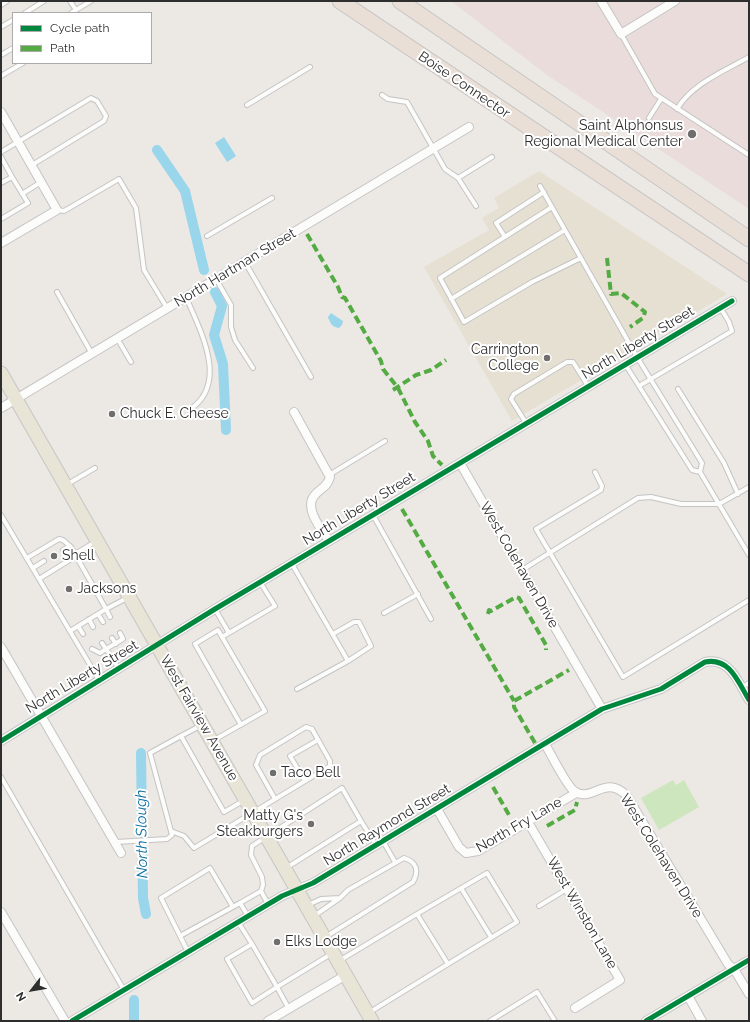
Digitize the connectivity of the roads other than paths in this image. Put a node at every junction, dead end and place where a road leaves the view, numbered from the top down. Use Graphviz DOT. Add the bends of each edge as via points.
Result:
graph roads {
  1 [pos="7,1"];
  2 [pos="44,1"];
  3 [pos="70,1"];
  4 [pos="91,1"];
  5 [pos="334,1"];
  6 [pos="340,1"];
  7 [pos="400,1"];
  8 [pos="407,1"];
  9 [pos="600,1"];
  10 [pos="675,1"];
  11 [pos="1,5"];
  12 [pos="76,10"];
  13 [pos="27,12"];
  14 [pos="73,12"];
  15 [pos="362,16"];
  16 [pos="12,21"];
  17 [pos="432,22"];
  18 [pos="1,27"];
  19 [pos="621,34"];
  20 [pos="12,49"];
  21 [pos="1,55"];
  22 [pos="749,56"];
  23 [pos="21,64"];
  24 [pos="310,68"];
  25 [pos="1,76"];
  26 [pos="382,95"];
  27 [pos="661,99"];
  28 [pos="247,105"];
  29 [pos="677,109"];
  30 [pos="1,112"];
  31 [pos="649,118"];
  32 [pos="469,127"];
  33 [pos="18,142"];
  34 [pos="434,149"];
  35 [pos="1,152"];
  36 [pos="749,155"];
  37 [pos="492,156"];
  38 [pos="1,157"];
  39 [pos="31,166"];
  40 [pos="12,177"];
  41 [pos="458,178"];
  42 [pos="41,182"];
  43 [pos="1,183"];
  44 [pos="540,186"];
  45 [pos="544,192"];
  46 [pos="22,194"];
  47 [pos="272,198"];
  48 [pos="476,206"];
  49 [pos="552,207"];
  50 [pos="57,210"];
  51 [pos="1,219"];
  52 [pos="565,230"];
  53 [pos="207,236"];
  54 [pos="505,237"];
  55 [pos="749,239"];
  56 [pos="1,243"];
  57 [pos="581,258"];
  58 [pos="245,262"];
  59 [pos="749,274"];
  60 [pos="216,279"];
  61 [pos="57,292"];
  62 [pos="186,297"];
  63 [pos="451,299"];
  64 [pos="732,301"];
  65 [pos="720,307"];
  66 [pos="167,308"];
  67 [pos="117,338"];
  68 [pos="92,354"];
  69 [pos="637,357"];
  70 [pos="131,362"];
  71 [pos="625,364"];
  72 [pos="253,368"];
  73 [pos="1,372"];
  74 [pos="311,377"];
  75 [pos="651,379"];
  76 [pos="588,386"];
  77 [pos="639,386"];
  78 [pos="678,389"];
  79 [pos="16,399"];
  80 [pos="1,408"];
  81 [pos="189,410"];
  82 [pos="294,412"];
  83 [pos="526,423"];
  84 [pos="385,441"];
  85 [pos="460,463"];
  86 [pos="95,468"];
  87 [pos="596,472"];
  88 [pos="700,472"];
  89 [pos="329,475"];
  90 [pos="66,486"];
  91 [pos="749,487"];
  92 [pos="738,494"];
  93 [pos="719,504"];
  94 [pos="1,515"];
  95 [pos="373,515"];
  96 [pos="97,540"];
  97 [pos="329,541"];
  98 [pos="70,546"];
  99 [pos="63,550"];
  100 [pos="550,553"];
  101 [pos="75,555"];
  102 [pos="749,555"];
  103 [pos="27,558"];
  104 [pos="44,561"];
  105 [pos="292,563"];
  106 [pos="33,568"];
  107 [pos="522,570"];
  108 [pos="39,579"];
  109 [pos="260,582"];
  110 [pos="418,594"];
  111 [pos="129,597"];
  112 [pos="749,600"];
  113 [pos="106,609"];
  114 [pos="215,609"];
  115 [pos="384,613"];
  116 [pos="98,614"];
  117 [pos="110,617"];
  118 [pos="432,619"];
  119 [pos="89,620"];
  120 [pos="103,622"];
  121 [pos="78,626"];
  122 [pos="93,627"];
  123 [pos="70,631"];
  124 [pos="120,633"];
  125 [pos="229,633"];
  126 [pos="83,634"];
  127 [pos="333,634"];
  128 [pos="222,637"];
  129 [pos="112,638"];
  130 [pos="102,643"];
  131 [pos="116,644"];
  132 [pos="158,646"];
  133 [pos="1,647"];
  134 [pos="92,649"];
  135 [pos="106,649"];
  136 [pos="348,661"];
  137 [pos="119,669"];
  138 [pos="99,681"];
  139 [pos="745,686"];
  140 [pos="297,689"];
  141 [pos="749,700"];
  142 [pos="602,710"];
  143 [pos="41,716"];
  144 [pos="202,724"];
  145 [pos="242,725"];
  146 [pos="181,736"];
  147 [pos="318,740"];
  148 [pos="1,741"];
  149 [pos="212,742"];
  150 [pos="545,744"];
  151 [pos="1,777"];
  152 [pos="305,781"];
  153 [pos="576,792"];
  154 [pos="275,799"];
  155 [pos="245,800"];
  156 [pos="437,809"];
  157 [pos="253,813"];
  158 [pos="361,821"];
  159 [pos="528,822"];
  160 [pos="171,831"];
  161 [pos="267,837"];
  162 [pos="115,842"];
  163 [pos="380,843"];
  164 [pos="121,853"];
  165 [pos="395,862"];
  166 [pos="285,868"];
  167 [pos="461,888"];
  168 [pos="567,889"];
  169 [pos="297,890"];
  170 [pos="261,891"];
  171 [pos="340,898"];
  172 [pos="240,903"];
  173 [pos="268,904"];
  174 [pos="539,906"];
  175 [pos="233,907"];
  176 [pos="310,911"];
  177 [pos="1,912"];
  178 [pos="417,914"];
  179 [pos="248,916"];
  180 [pos="238,922"];
  181 [pos="180,936"];
  182 [pos="324,937"];
  183 [pos="491,937"];
  184 [pos="252,944"];
  185 [pos="188,952"];
  186 [pos="336,957"];
  187 [pos="749,960"];
  188 [pos="448,964"];
  189 [pos="734,969"];
  190 [pos="346,975"];
  191 [pos="277,987"];
  192 [pos="124,990"];
  193 [pos="749,994"];
  194 [pos="688,996"];
  195 [pos="575,1008"];
  196 [pos="289,1009"];
  197 [pos="370,1017"];
  198 [pos="65,1021"];
  199 [pos="72,1021"];
  200 [pos="268,1021"];
  201 [pos="490,1021"];
  202 [pos="555,1021"];
  203 [pos="646,1021"];
  204 [pos="702,1021"];
  1 -- 11 [label="lane"];
  2 -- 13 [label="lane"];
  3 -- 12 [label="lane"];
  4 -- 12 [label="lane"];
  5 -- 15 [label="highway"];
  6 -- 15 [label="highway, Boise Connector"];
  7 -- 17 [label="highway"];
  8 -- 17 [label="highway"];
  9 -- 19 [label="street"];
  10 -- 19 [label="street"];
  12 -- 14 [label="lane"];
  15 -- 59 [label="highway, Boise Connector"];
  16 -- 18 [label="lane"];
  17 -- 55 [label="highway"];
  19 -- 27 [label="lane" via="655,94"];
  20 -- 21 [label="lane"];
  22 -- 29 [label="lane" via="696,88 684,98"];
  23 -- 25 [label="lane"];
  24 -- 28 [label="lane"];
  26 -- 34 [label="lane" via="388,99 407,102"];
  27 -- 29 [label="lane"];
  27 -- 31 [label="lane"];
  29 -- 36 [label="lane"];
  30 -- 33 [label="street"];
  32 -- 34 [label="street, North Hartman Street"];
  33 -- 35 [label="lane"];
  33 -- 39 [label="street"];
  33 -- 39 [label="lane" via="91,98 97,101 106,116 104,122"];
  34 -- 41 [label="lane" via="446,169"];
  34 -- 58 [label="street, North Hartman Street"];
  37 -- 41 [label="lane"];
  38 -- 40 [label="lane"];
  39 -- 42 [label="street"];
  40 -- 43 [label="lane"];
  40 -- 46 [label="lane"];
  41 -- 48 [label="lane"];
  42 -- 46 [label="lane"];
  42 -- 50 [label="street"];
  44 -- 45 [label="lane"];
  45 -- 49 [label="lane"];
  45 -- 54 [label="lane" via="496,223"];
  46 -- 51 [label="lane" via="28,203"];
  47 -- 53 [label="lane"];
  49 -- 52 [label="lane"];
  49 -- 54 [label="lane"];
  50 -- 56 [label="street"];
  50 -- 66 [label="lane" via="64,211 72,207 119,179 136,208 144,270"];
  52 -- 57 [label="lane"];
  52 -- 63 [label="lane"];
  54 -- 63 [label="lane" via="440,278"];
  57 -- 63 [label="lane" via="532,282 464,322"];
  57 -- 69 [label="lane"];
  58 -- 60 [label="street, North Hartman Street"];
  58 -- 74 [label="lane"];
  60 -- 62 [label="street, North Hartman Street"];
  60 -- 72 [label="lane" via="231,305 231,326 235,340"];
  61 -- 68 [label="lane"];
  62 -- 66 [label="street, North Hartman Street"];
  62 -- 81 [label="lane" via="203,337 211,379 196,406"];
  64 -- 65 [label="street, North Liberty Street"];
  65 -- 69 [label="street, North Liberty Street"];
  65 -- 75 [label="lane" via="732,331"];
  66 -- 67 [label="street, North Hartman Street"];
  67 -- 68 [label="street, North Hartman Street"];
  67 -- 70 [label="lane"];
  68 -- 79 [label="street, North Hartman Street"];
  69 -- 71 [label="street, North Liberty Street"];
  69 -- 75 [label="lane"];
  71 -- 76 [label="street, North Liberty Street"];
  71 -- 77 [label="lane"];
  73 -- 79 [label="main road, West Fairview Avenue"];
  75 -- 77 [label="lane"];
  75 -- 88 [label="lane" via="702,464"];
  76 -- 83 [label="street, North Liberty Street"];
  76 -- 83 [label="lane" via="573,362 560,366 514,394 511,399"];
  77 -- 88 [label="lane" via="692,470"];
  78 -- 92 [label="lane" via="724,463"];
  79 -- 80 [label="street, North Hartman Street"];
  79 -- 90 [label="main road, West Fairview Avenue"];
  82 -- 89 [label="street"];
  83 -- 85 [label="street, North Liberty Street"];
  84 -- 89 [label="lane"];
  85 -- 95 [label="street, North Liberty Street"];
  85 -- 107 [label="street, West Colehaven Drive"];
  86 -- 90 [label="lane"];
  87 -- 100 [label="lane" via="602,486 601,490 536,529"];
  88 -- 93 [label="lane"];
  89 -- 97 [label="street" via="329,483 314,495 310,504"];
  90 -- 96 [label="main road, West Fairview Avenue"];
  91 -- 92 [label="lane"];
  92 -- 93 [label="lane"];
  93 -- 100 [label="lane" via="681,504 651,497 638,498"];
  93 -- 102 [label="lane"];
  94 -- 103 [label="lane"];
  95 -- 97 [label="street, North Liberty Street"];
  95 -- 110 [label="lane"];
  96 -- 101 [label="lane"];
  96 -- 111 [label="main road, West Fairview Avenue"];
  97 -- 105 [label="street, North Liberty Street"];
  98 -- 99 [label="lane"];
  98 -- 101 [label="lane"];
  98 -- 103 [label="lane" via="59,539"];
  100 -- 107 [label="lane"];
  100 -- 112 [label="lane" via="622,677"];
  101 -- 108 [label="lane"];
  101 -- 113 [label="lane"];
  103 -- 106 [label="lane"];
  104 -- 106 [label="lane"];
  105 -- 109 [label="street, North Liberty Street"];
  105 -- 127 [label="lane"];
  106 -- 108 [label="lane"];
  107 -- 142 [label="street, West Colehaven Drive"];
  108 -- 123 [label="lane"];
  109 -- 114 [label="street, North Liberty Street"];
  109 -- 125 [label="lane" via="275,606"];
  110 -- 115 [label="lane"];
  110 -- 118 [label="lane"];
  111 -- 113 [label="lane"];
  111 -- 132 [label="main road, West Fairview Avenue"];
  113 -- 116 [label="lane"];
  113 -- 117 [label="lane"];
  114 -- 125 [label="lane"];
  114 -- 132 [label="street, North Liberty Street"];
  116 -- 119 [label="lane"];
  116 -- 120 [label="lane"];
  119 -- 121 [label="lane"];
  119 -- 122 [label="lane"];
  121 -- 123 [label="lane"];
  121 -- 126 [label="lane"];
  123 -- 138 [label="lane"];
  124 -- 131 [label="lane" via="123,638"];
  125 -- 128 [label="lane"];
  127 -- 136 [label="lane"];
  127 -- 136 [label="lane" via="354,622 359,622 371,646"];
  128 -- 145 [label="lane" via="264,711"];
  128 -- 145 [label="lane" via="218,630 195,644"];
  129 -- 131 [label="lane"];
  130 -- 135 [label="lane"];
  131 -- 135 [label="lane"];
  132 -- 137 [label="street, North Liberty Street"];
  132 -- 144 [label="main road, West Fairview Avenue"];
  133 -- 143 [label="street"];
  134 -- 135 [label="lane" via="100,653"];
  135 -- 137 [label="lane"];
  136 -- 140 [label="lane"];
  137 -- 138 [label="street, North Liberty Street"];
  138 -- 143 [label="street, North Liberty Street"];
  139 -- 141 [label="street"];
  139 -- 142 [label="street, North Raymond Street" via="731,670 718,661 705,662 661,688"];
  142 -- 150 [label="street, North Raymond Street"];
  143 -- 148 [label="street, North Liberty Street"];
  143 -- 162 [label="street"];
  144 -- 146 [label="lane"];
  144 -- 149 [label="main road, West Fairview Avenue"];
  145 -- 149 [label="lane"];
  146 -- 155 [label="lane" via="224,812"];
  146 -- 160 [label="lane" via="150,753"];
  147 -- 152 [label="lane" via="330,761 330,766"];
  147 -- 152 [label="lane" via="290,756"];
  147 -- 154 [label="lane" via="312,729 306,727 260,754 256,765"];
  149 -- 155 [label="main road, West Fairview Avenue"];
  150 -- 153 [label="street" via="570,787"];
  150 -- 156 [label="street, North Raymond Street"];
  151 -- 192 [label="lane"];
  152 -- 154 [label="lane"];
  153 -- 159 [label="street, North Fry Lane"];
  153 -- 189 [label="street, West Colehaven Drive" via="588,794 608,786 621,790 627,796 728,964"];
  154 -- 157 [label="lane"];
  155 -- 157 [label="main road, West Fairview Avenue"];
  156 -- 159 [label="street, North Fry Lane" via="459,847 466,853 478,851"];
  156 -- 163 [label="street, North Raymond Street"];
  157 -- 160 [label="lane" via="194,848 184,836"];
  157 -- 161 [label="main road, West Fairview Avenue"];
  158 -- 161 [label="lane" via="342,788"];
  158 -- 163 [label="lane"];
  158 -- 166 [label="lane"];
  159 -- 168 [label="street, West Winston Lane"];
  160 -- 162 [label="lane" via="172,836 167,839"];
  161 -- 166 [label="main road, West Fairview Avenue"];
  161 -- 170 [label="lane" via="252,846 251,855 262,877"];
  162 -- 164 [label="street"];
  163 -- 165 [label="lane"];
  163 -- 169 [label="street, North Raymond Street"];
  165 -- 171 [label="lane" via="348,890"];
  165 -- 182 [label="lane" via="404,858 410,860 417,874 413,882"];
  166 -- 169 [label="main road, West Fairview Avenue"];
  167 -- 178 [label="lane"];
  167 -- 183 [label="lane"];
  167 -- 183 [label="lane" via="487,873 516,922"];
  168 -- 174 [label="lane"];
  168 -- 195 [label="street, West Winston Lane" via="620,980"];
  169 -- 173 [label="street, North Raymond Street"];
  169 -- 176 [label="main road, West Fairview Avenue"];
  170 -- 172 [label="lane"];
  170 -- 173 [label="lane"];
  171 -- 176 [label="lane"];
  171 -- 176 [label="lane" via="321,899"];
  172 -- 175 [label="lane"];
  172 -- 179 [label="lane"];
  173 -- 179 [label="street, North Raymond Street"];
  175 -- 181 [label="lane"];
  175 -- 181 [label="lane" via="210,868 161,898"];
  176 -- 182 [label="main road, West Fairview Avenue"];
  177 -- 198 [label="street"];
  178 -- 186 [label="lane"];
  178 -- 188 [label="lane"];
  179 -- 180 [label="street, North Raymond Street"];
  180 -- 184 [label="lane"];
  180 -- 185 [label="street, North Raymond Street"];
  181 -- 185 [label="lane"];
  182 -- 186 [label="main road, West Fairview Avenue"];
  183 -- 188 [label="lane"];
  184 -- 191 [label="lane"];
  184 -- 191 [label="lane" via="227,959 252,1003"];
  185 -- 192 [label="street, North Raymond Street"];
  186 -- 190 [label="main road, West Fairview Avenue"];
  186 -- 191 [label="lane"];
  187 -- 189 [label="street"];
  188 -- 197 [label="lane"];
  189 -- 193 [label="street, West Colehaven Drive"];
  189 -- 194 [label="street"];
  190 -- 196 [label="street"];
  190 -- 197 [label="main road, West Fairview Avenue"];
  191 -- 196 [label="lane"];
  192 -- 199 [label="street, North Raymond Street"];
  194 -- 203 [label="street"];
  194 -- 204 [label="street"];
  196 -- 200 [label="street"];
  201 -- 202 [label="lane" via="537,992"];
}
